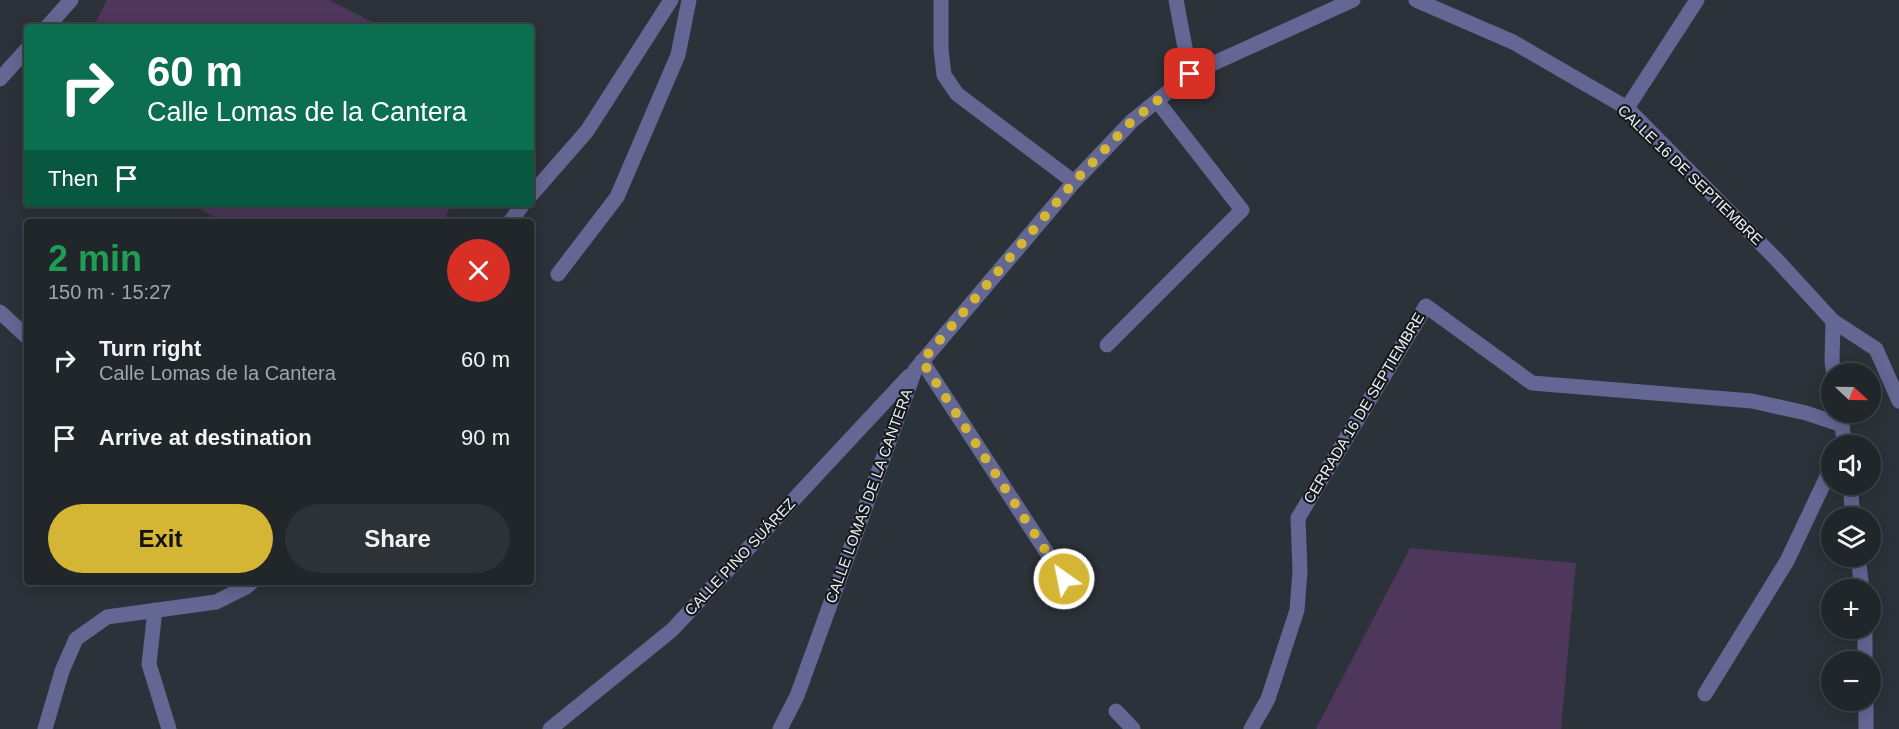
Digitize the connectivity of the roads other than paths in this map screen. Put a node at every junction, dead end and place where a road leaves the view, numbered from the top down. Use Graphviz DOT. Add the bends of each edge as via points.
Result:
graph roads {
  1 [pos="71,0"];
  2 [pos="671,0"];
  3 [pos="689,0"];
  4 [pos="941,0"];
  5 [pos="1176,0"];
  6 [pos="1353,0"];
  7 [pos="1416,0"];
  8 [pos="1697,0"];
  9 [pos="50,24"];
  10 [pos="24,52"];
  11 [pos="1190,74"];
  12 [pos="0,79"];
  13 [pos="1157,101"];
  14 [pos="1627,108"];
  15 [pos="1074,182"];
  16 [pos="534,192"];
  17 [pos="522,207"];
  18 [pos="512,219"];
  19 [pos="558,274"];
  20 [pos="0,312"];
  21 [pos="1833,321"];
  22 [pos="24,334"];
  23 [pos="1107,345"];
  24 [pos="1832,363"];
  25 [pos="919,365"];
  26 [pos="1899,401"];
  27 [pos="1842,433"];
  28 [pos="1821,489"];
  29 [pos="1064,579"];
  30 [pos="248,585"];
  31 [pos="155,610"];
  32 [pos="1705,694"];
  33 [pos="1116,711"];
  34 [pos="1866,711"];
  35 [pos="45,729"];
  36 [pos="168,729"];
  37 [pos="550,729"];
  38 [pos="780,729"];
  39 [pos="1133,729"];
  40 [pos="1251,729"];
  41 [pos="1866,729"];
  1 -- 9 [label="street"];
  2 -- 16 [label="street" via="587,131"];
  3 -- 19 [label="street" via="678,56 617,197"];
  4 -- 15 [label="street" via="944,75 957,94"];
  5 -- 11 [label="street"];
  6 -- 11 [label="street, CALLE LOMAS DE LA CANTERA"];
  7 -- 14 [label="street, CALLE 16 DE SEPTIEMBRE" via="1513,42"];
  8 -- 14 [label="street"];
  10 -- 12 [label="street"];
  11 -- 13 [label="street, CALLE LOMAS DE LA CANTERA"];
  13 -- 15 [label="street, CALLE LOMAS DE LA CANTERA" via="1131,122"];
  13 -- 23 [label="street" via="1242,210"];
  14 -- 21 [label="street, CALLE 16 DE SEPTIEMBRE"];
  15 -- 25 [label="street, CALLE LOMAS DE LA CANTERA"];
  17 -- 18 [label="street"];
  20 -- 22 [label="street"];
  21 -- 24 [label="street"];
  21 -- 26 [label="street, CALLE 16 DE SEPTIEMBRE" via="1876,350"];
  25 -- 29 [label="street"];
  25 -- 37 [label="street, CALLE PINO SUÁREZ" via="672,630"];
  25 -- 38 [label="street, CALLE LOMAS DE LA CANTERA" via="797,696"];
  27 -- 40 [label="street, CERRADA 16 DE SEPTIEMBRE" via="1806,413 1752,401 1532,383 1426,306 1298,518 1297,610 1268,699"];
  28 -- 32 [label="street" via="1787,561"];
  30 -- 31 [label="street" via="216,602"];
  31 -- 35 [label="street" via="107,617 76,639"];
  31 -- 36 [label="street" via="149,664"];
  33 -- 39 [label="street"];
  34 -- 41 [label="street"];
}
